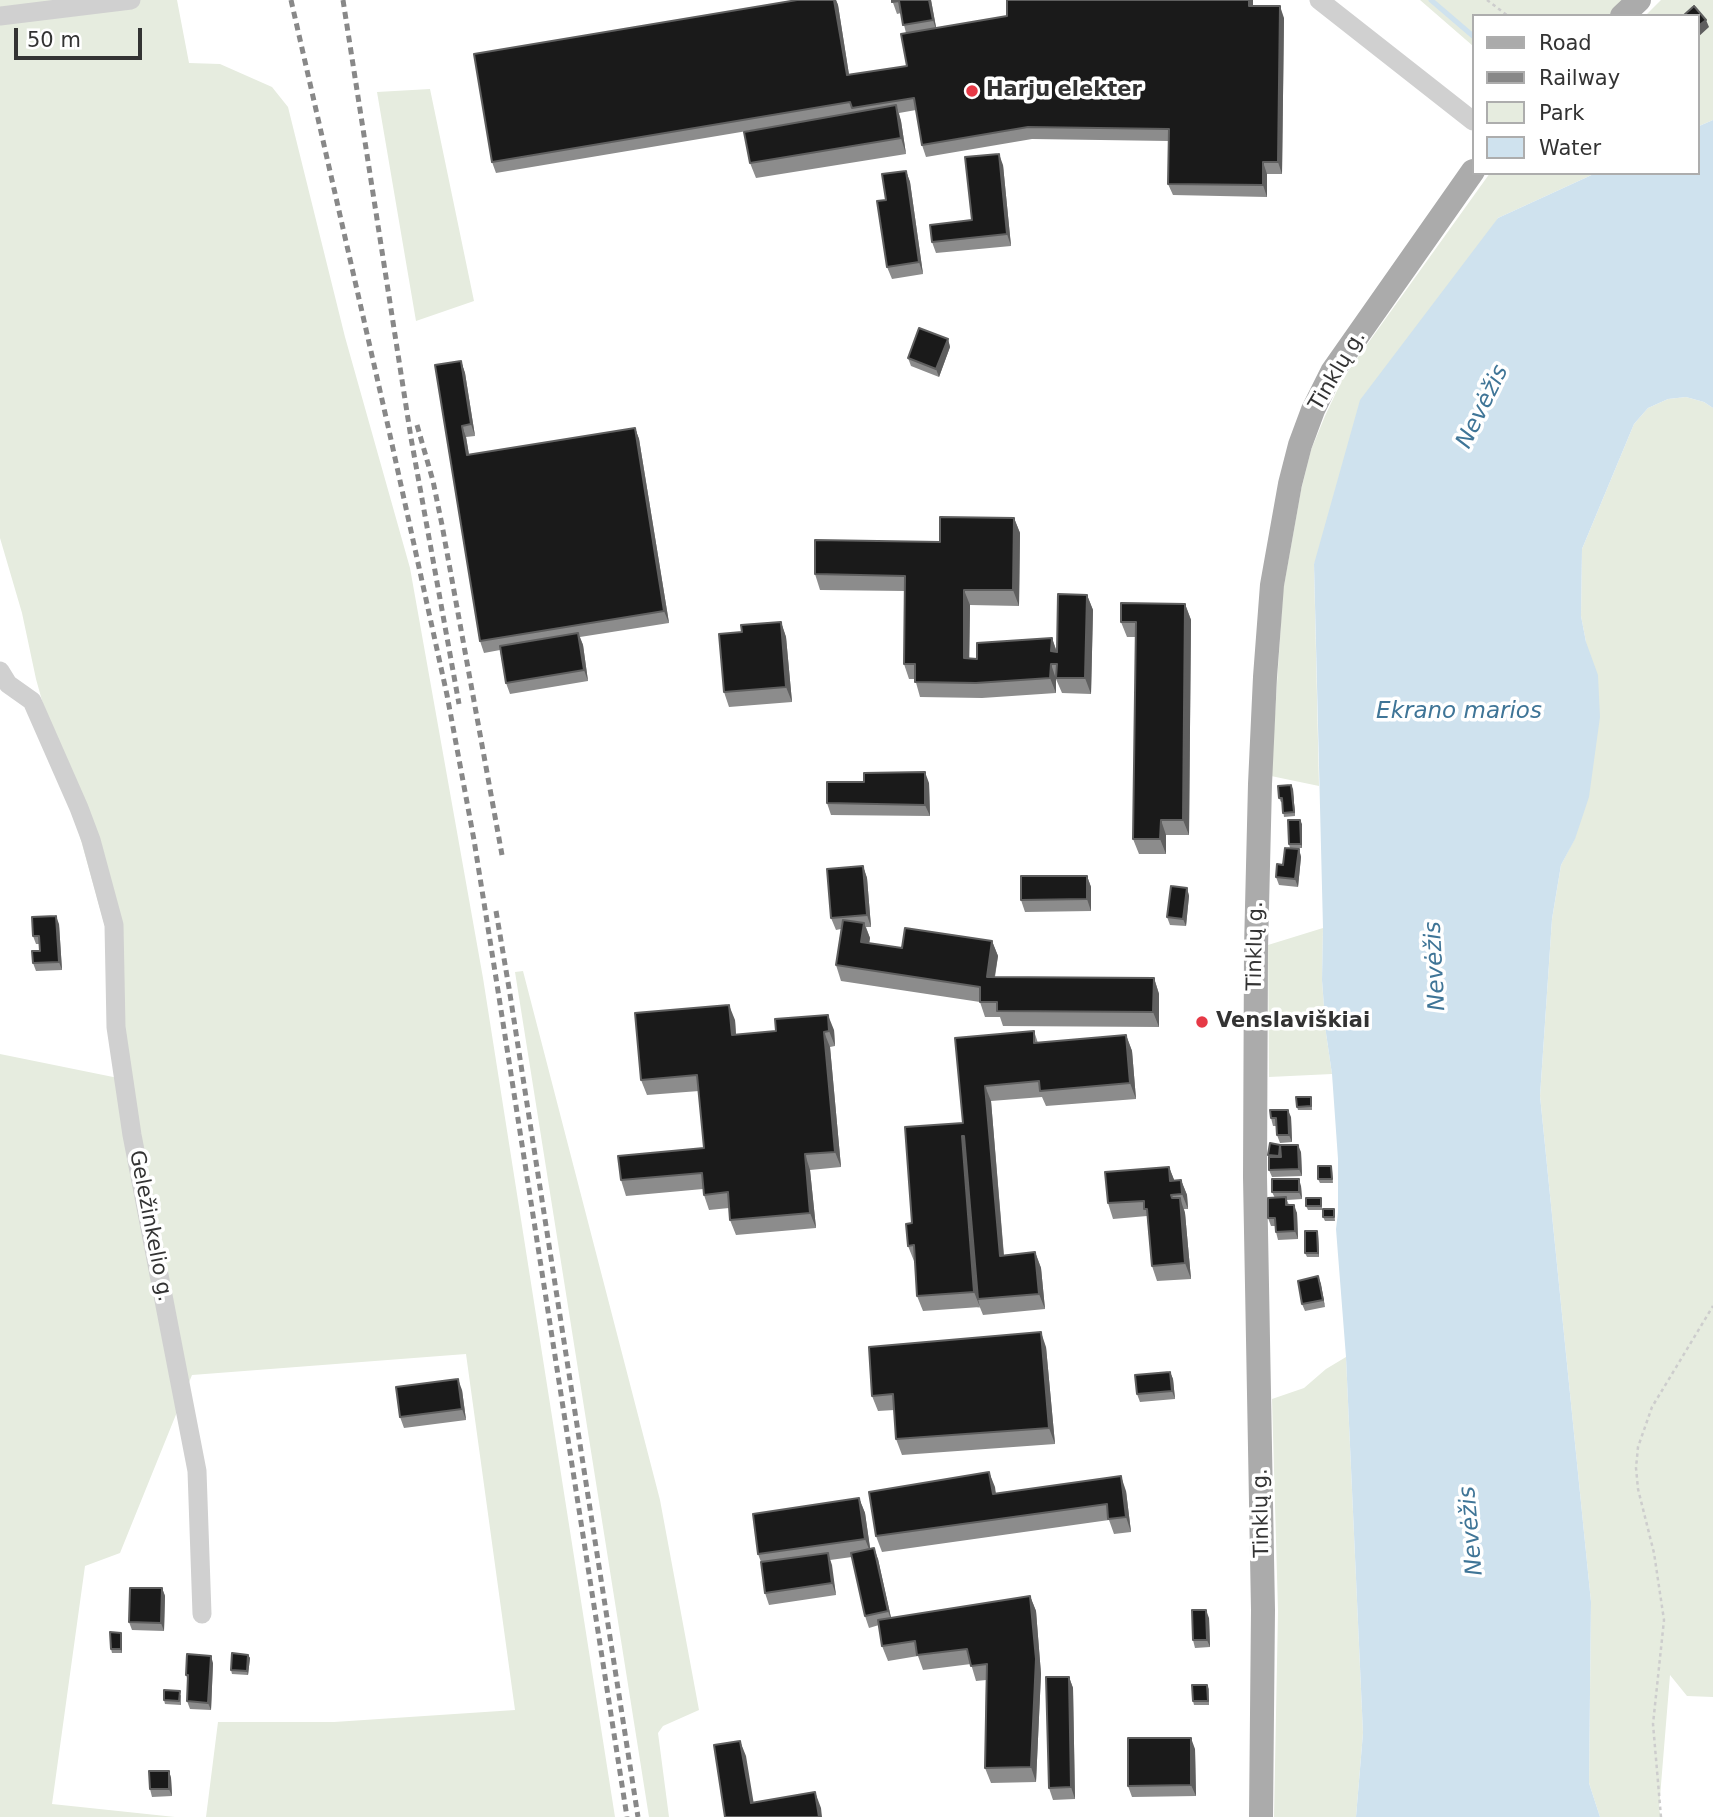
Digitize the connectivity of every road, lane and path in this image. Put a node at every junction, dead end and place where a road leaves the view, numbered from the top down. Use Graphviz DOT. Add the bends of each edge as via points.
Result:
graph roads {
  1 [pos="131,0"];
  2 [pos="1320,0"];
  3 [pos="1487,0"];
  4 [pos="1639,0"];
  5 [pos="1504,14"];
  6 [pos="1624,14"];
  7 [pos="0,16"];
  8 [pos="1472,120"];
  9 [pos="1472,172"];
  10 [pos="0,671"];
  11 [pos="1713,1306"];
  12 [pos="202,1614"];
  13 [pos="1261,1817"];
  14 [pos="1661,1817"];
  1 -- 7 [label="street"];
  2 -- 8 [label="street"];
  3 -- 5 [label="path"];
  4 -- 6 [label="main road"];
  9 -- 13 [label="main road, Tinklų g." via="1332,372 1313,410 1300,444 1272,585 1260,784 1255,988"];
  10 -- 12 [label="street, Geležinkelio g." via="8,684 32,701 91,840 114,925 116,1027 132,1135 197,1471"];
  11 -- 14 [label="path" via="1652,1407 1638,1447 1638,1489 1664,1620 1653,1724"];
}
